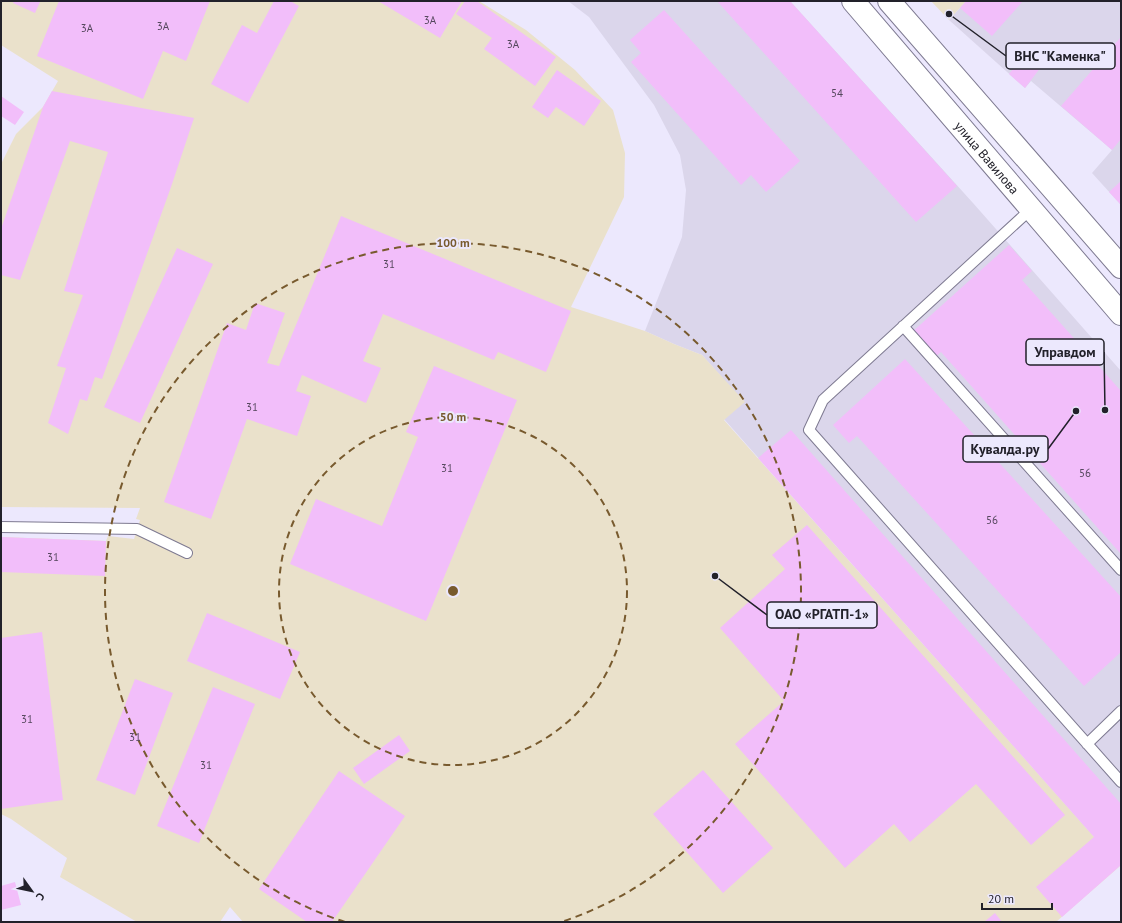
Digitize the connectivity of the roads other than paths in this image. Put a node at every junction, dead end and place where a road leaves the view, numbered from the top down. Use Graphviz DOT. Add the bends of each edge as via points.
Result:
graph roads {
  1 [pos="853,1"];
  2 [pos="889,1"];
  3 [pos="1031,209"];
  4 [pos="1121,268"];
  5 [pos="1121,314"];
  6 [pos="903,326"];
  7 [pos="1,527"];
  8 [pos="186,553"];
  9 [pos="1121,570"];
  10 [pos="1121,711"];
  11 [pos="1087,744"];
  12 [pos="1121,782"];
  1 -- 3 [label="main road, улица Вавилова"];
  2 -- 4 [label="main road"];
  3 -- 5 [label="main road, улица Вавилова"];
  3 -- 6 [label="lane"];
  6 -- 9 [label="lane"];
  6 -- 11 [label="lane" via="823,400 809,430"];
  7 -- 8 [label="lane" via="137,529"];
  10 -- 11 [label="lane"];
  11 -- 12 [label="lane"];
}
